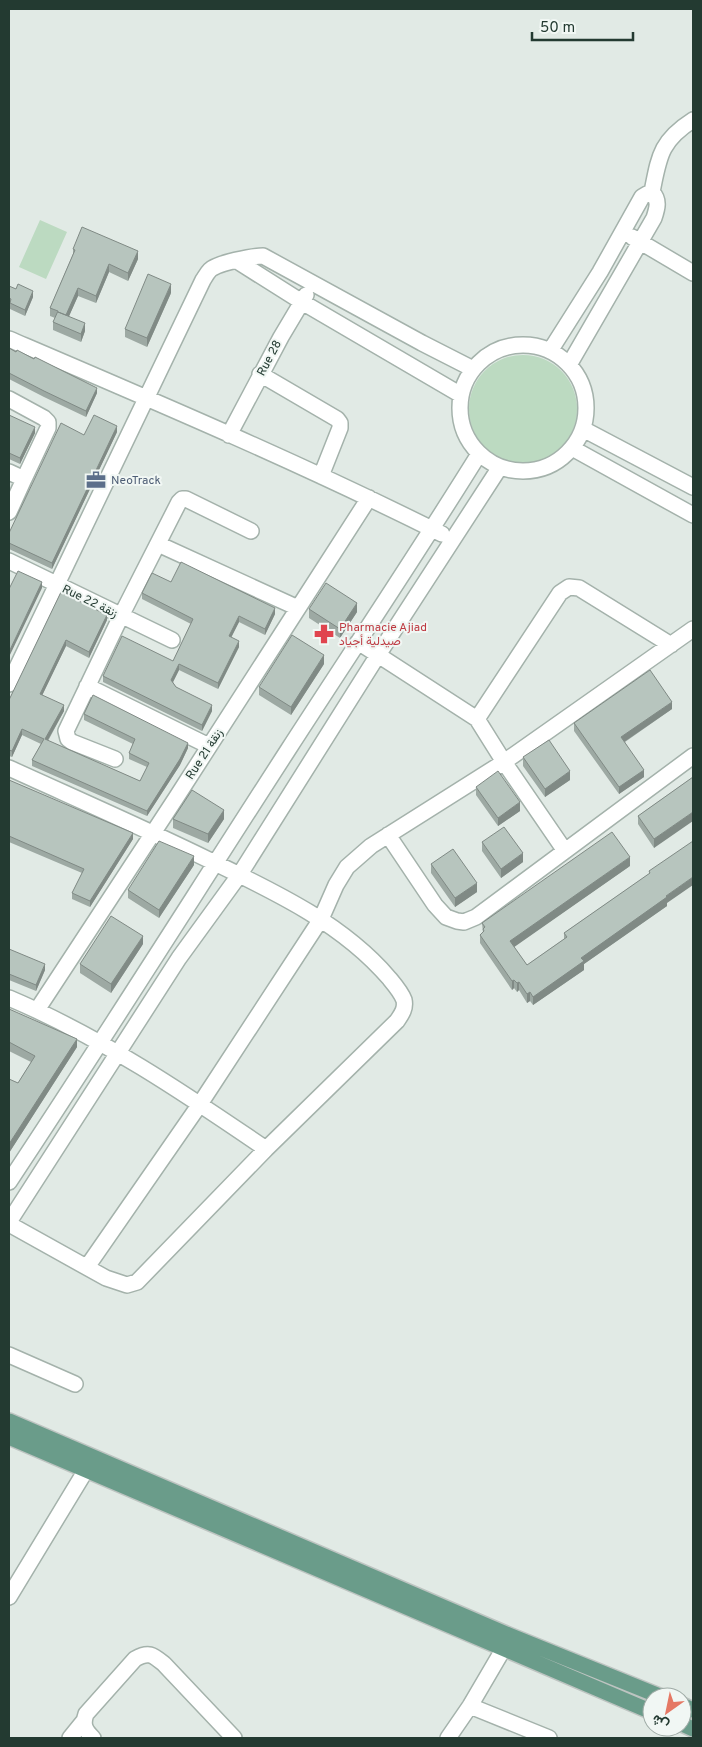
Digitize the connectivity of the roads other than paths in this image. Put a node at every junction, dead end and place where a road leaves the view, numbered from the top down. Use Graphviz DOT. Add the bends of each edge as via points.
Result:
graph roads {
  1 [pos="693,120"];
  2 [pos="652,192"];
  3 [pos="624,231"];
  4 [pos="640,242"];
  5 [pos="237,261"];
  6 [pos="693,273"];
  7 [pos="312,282"];
  8 [pos="302,302"];
  9 [pos="9,339"];
  10 [pos="550,351"];
  11 [pos="569,365"];
  12 [pos="473,369"];
  13 [pos="260,374"];
  14 [pos="461,395"];
  15 [pos="146,398"];
  16 [pos="9,399"];
  17 [pos="583,429"];
  18 [pos="229,435"];
  19 [pos="572,448"];
  20 [pos="479,454"];
  21 [pos="500,467"];
  22 [pos="9,472"];
  23 [pos="321,476"];
  24 [pos="21,486"];
  25 [pos="693,487"];
  26 [pos="369,498"];
  27 [pos="9,512"];
  28 [pos="693,515"];
  29 [pos="432,529"];
  30 [pos="251,531"];
  31 [pos="452,539"];
  32 [pos="158,544"];
  33 [pos="9,561"];
  34 [pos="56,584"];
  35 [pos="298,608"];
  36 [pos="121,616"];
  37 [pos="693,629"];
  38 [pos="172,640"];
  39 [pos="358,642"];
  40 [pos="672,644"];
  41 [pos="378,655"];
  42 [pos="9,684"];
  43 [pos="87,686"];
  44 [pos="477,719"];
  45 [pos="209,746"];
  46 [pos="693,756"];
  47 [pos="115,759"];
  48 [pos="504,762"];
  49 [pos="9,768"];
  50 [pos="153,832"];
  51 [pos="388,836"];
  52 [pos="565,851"];
  53 [pos="216,863"];
  54 [pos="240,874"];
  55 [pos="321,919"];
  56 [pos="9,998"];
  57 [pos="36,1010"];
  58 [pos="101,1043"];
  59 [pos="118,1053"];
  60 [pos="200,1104"];
  61 [pos="266,1149"];
  62 [pos="9,1182"];
  63 [pos="9,1223"];
  64 [pos="87,1267"];
  65 [pos="9,1355"];
  66 [pos="75,1384"];
  67 [pos="9,1421"];
  68 [pos="9,1437"];
  69 [pos="86,1470"];
  70 [pos="9,1597"];
  71 [pos="504,1648"];
  72 [pos="642,1689"];
  73 [pos="470,1706"];
  74 [pos="642,1708"];
  75 [pos="83,1722"];
  76 [pos="70,1738"];
  77 [pos="93,1738"];
  78 [pos="234,1738"];
  79 [pos="448,1738"];
  80 [pos="549,1738"];
  1 -- 2 [label="street" via="674,133 665,145"];
  2 -- 3 [label="street" via="642,197"];
  2 -- 4 [label="street" via="656,196 657,209"];
  3 -- 4 [label="street"];
  3 -- 10 [label="street"];
  4 -- 6 [label="street"];
  4 -- 11 [label="street"];
  5 -- 7 [label="street" via="263,256"];
  5 -- 8 [label="street"];
  5 -- 15 [label="street" via="215,266 209,271"];
  7 -- 8 [label="street, Rue 28"];
  7 -- 12 [label="street"];
  8 -- 13 [label="street, Rue 28"];
  8 -- 14 [label="street"];
  9 -- 15 [label="street"];
  10 -- 11 [label="street"];
  10 -- 12 [label="street" via="527,345 505,348 484,358"];
  11 -- 17 [label="street" via="578,377 586,398"];
  12 -- 14 [label="street"];
  13 -- 18 [label="street, Rue 28"];
  13 -- 23 [label="street" via="340,423"];
  14 -- 20 [label="street" via="462,423 470,443"];
  15 -- 18 [label="street"];
  15 -- 34 [label="street"];
  16 -- 24 [label="street" via="48,422"];
  17 -- 19 [label="street"];
  17 -- 25 [label="street"];
  18 -- 23 [label="street"];
  19 -- 21 [label="street" via="544,468 518,471"];
  19 -- 28 [label="street"];
  20 -- 21 [label="street"];
  20 -- 29 [label="street"];
  21 -- 31 [label="street"];
  22 -- 24 [label="street"];
  23 -- 26 [label="street"];
  24 -- 27 [label="street"];
  26 -- 29 [label="street"];
  26 -- 35 [label="street, Rue 21 زنقة"];
  29 -- 31 [label="street"];
  29 -- 39 [label="street"];
  30 -- 32 [label="street" via="182,499"];
  31 -- 41 [label="street"];
  32 -- 35 [label="street"];
  32 -- 36 [label="street"];
  33 -- 34 [label="street, Rue 22 زنقة"];
  34 -- 36 [label="street, Rue 22 زنقة"];
  34 -- 42 [label="street"];
  35 -- 45 [label="street, Rue 21 زنقة"];
  36 -- 38 [label="street, Rue 22 زنقة"];
  36 -- 43 [label="street"];
  37 -- 40 [label="street"];
  39 -- 41 [label="street"];
  39 -- 53 [label="street"];
  40 -- 44 [label="street" via="580,588 569,587 560,593"];
  40 -- 48 [label="street"];
  41 -- 44 [label="street"];
  41 -- 54 [label="street"];
  43 -- 45 [label="street"];
  43 -- 47 [label="street" via="66,735 72,742"];
  44 -- 48 [label="street"];
  45 -- 50 [label="street, Rue 21 زنقة"];
  46 -- 52 [label="street"];
  48 -- 51 [label="street"];
  48 -- 52 [label="street"];
  49 -- 50 [label="street"];
  50 -- 53 [label="street"];
  50 -- 57 [label="street, Rue 21 زنقة"];
  51 -- 52 [label="street" via="435,905 446,917 464,922"];
  51 -- 55 [label="street" via="347,867"];
  53 -- 54 [label="street"];
  53 -- 58 [label="street"];
  54 -- 55 [label="street"];
  54 -- 59 [label="street" via="179,958"];
  55 -- 60 [label="street"];
  55 -- 61 [label="street" via="373,960 404,1000 404,1011"];
  56 -- 57 [label="street"];
  57 -- 58 [label="street"];
  58 -- 59 [label="street"];
  58 -- 62 [label="street"];
  59 -- 60 [label="street"];
  59 -- 63 [label="street"];
  60 -- 61 [label="street"];
  60 -- 64 [label="street"];
  61 -- 64 [label="street" via="137,1282 118,1283"];
  63 -- 64 [label="street"];
  65 -- 66 [label="street"];
  67 -- 72 [label="main road"];
  68 -- 69 [label="main road"];
  69 -- 70 [label="street"];
  69 -- 71 [label="main road"];
  71 -- 73 [label="street"];
  71 -- 74 [label="main road"];
  73 -- 79 [label="street"];
  73 -- 80 [label="street"];
  75 -- 76 [label="street"];
  75 -- 77 [label="street"];
  75 -- 78 [label="street" via="86,1714 125,1669 144,1654 153,1655 164,1664"];
}
